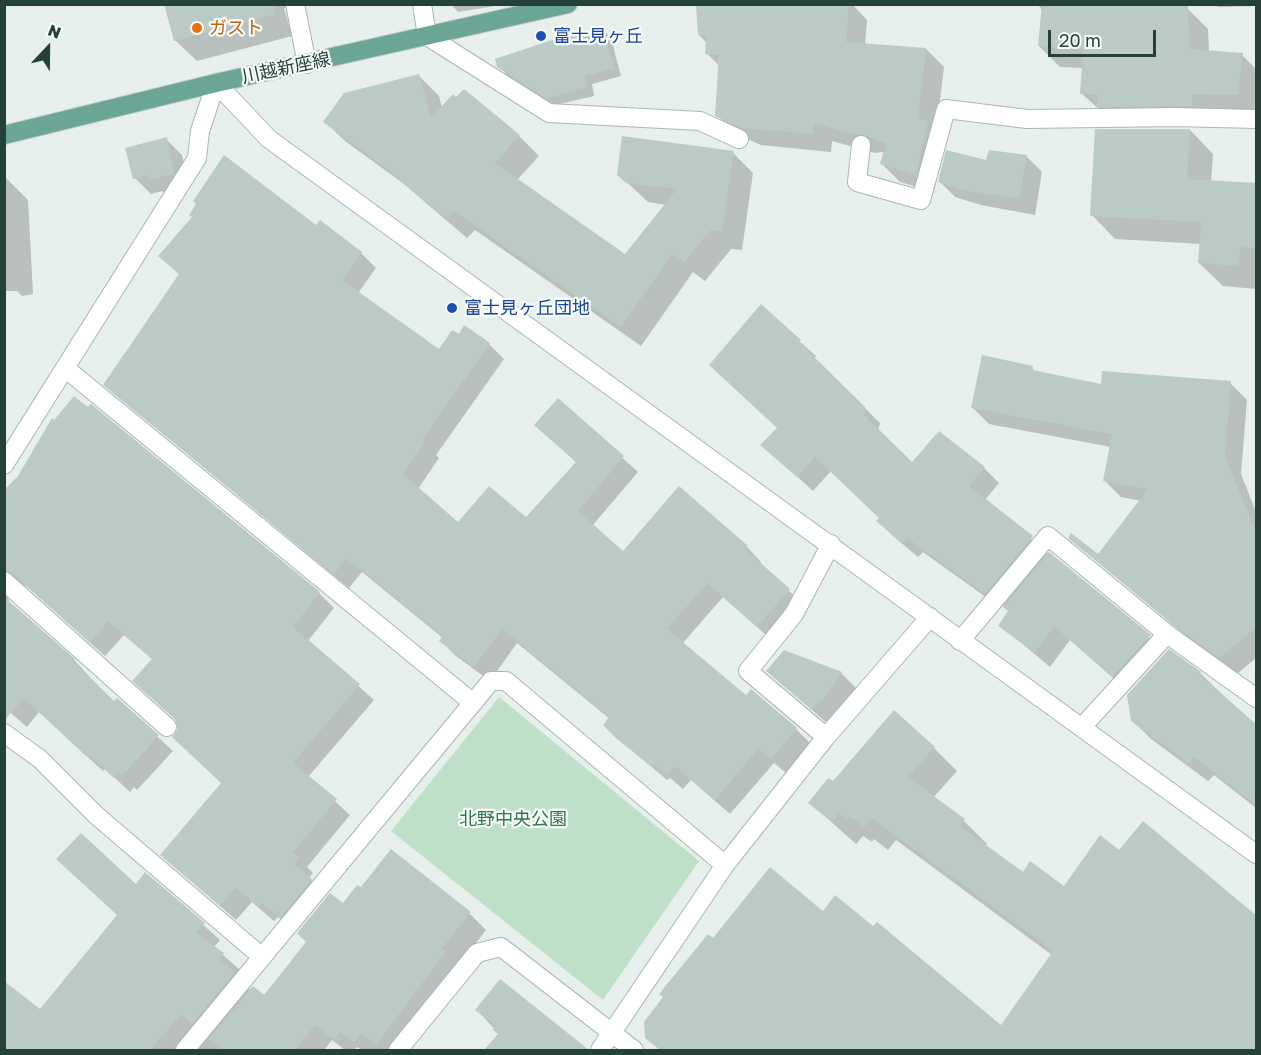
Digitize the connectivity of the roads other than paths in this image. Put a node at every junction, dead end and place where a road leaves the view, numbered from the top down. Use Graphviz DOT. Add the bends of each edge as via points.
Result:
graph roads {
  1 [pos="295,4"];
  2 [pos="422,4"];
  3 [pos="567,4"];
  4 [pos="427,36"];
  5 [pos="308,64"];
  6 [pos="216,83"];
  7 [pos="1257,119"];
  8 [pos="4,135"];
  9 [pos="740,139"];
  10 [pos="861,145"];
  11 [pos="65,368"];
  12 [pos="4,465"];
  13 [pos="831,544"];
  14 [pos="4,581"];
  15 [pos="930,617"];
  16 [pos="1167,634"];
  17 [pos="960,641"];
  18 [pos="1257,698"];
  19 [pos="473,704"];
  20 [pos="167,727"];
  21 [pos="1082,727"];
  22 [pos="4,733"];
  23 [pos="826,737"];
  24 [pos="1257,854"];
  25 [pos="725,865"];
  26 [pos="262,957"];
  27 [pos="612,1032"];
  28 [pos="185,1050"];
  29 [pos="398,1050"];
  30 [pos="600,1050"];
  31 [pos="634,1050"];
  1 -- 5 [label="street"];
  2 -- 4 [label="street"];
  3 -- 4 [label="main road, 川越新座線"];
  4 -- 5 [label="main road, 川越新座線"];
  4 -- 9 [label="street" via="549,113 700,121"];
  5 -- 6 [label="main road, 川越新座線"];
  6 -- 8 [label="main road, 川越新座線"];
  6 -- 11 [label="street" via="200,131 197,158"];
  6 -- 13 [label="street" via="270,140"];
  7 -- 10 [label="street" via="1027,119 946,109 921,200 857,182"];
  11 -- 12 [label="street"];
  11 -- 19 [label="street"];
  13 -- 15 [label="street"];
  13 -- 23 [label="street" via="794,614 748,671"];
  14 -- 20 [label="street"];
  15 -- 17 [label="street"];
  15 -- 23 [label="street"];
  16 -- 17 [label="street" via="1048,536"];
  16 -- 18 [label="street"];
  16 -- 21 [label="street"];
  17 -- 21 [label="street"];
  19 -- 25 [label="street" via="491,681 506,681"];
  19 -- 26 [label="street"];
  21 -- 24 [label="street"];
  22 -- 26 [label="street" via="40,759 97,816"];
  23 -- 25 [label="street"];
  25 -- 27 [label="street"];
  26 -- 28 [label="street"];
  27 -- 29 [label="street" via="501,947 477,953"];
  27 -- 30 [label="street"];
  27 -- 31 [label="street"];
}
